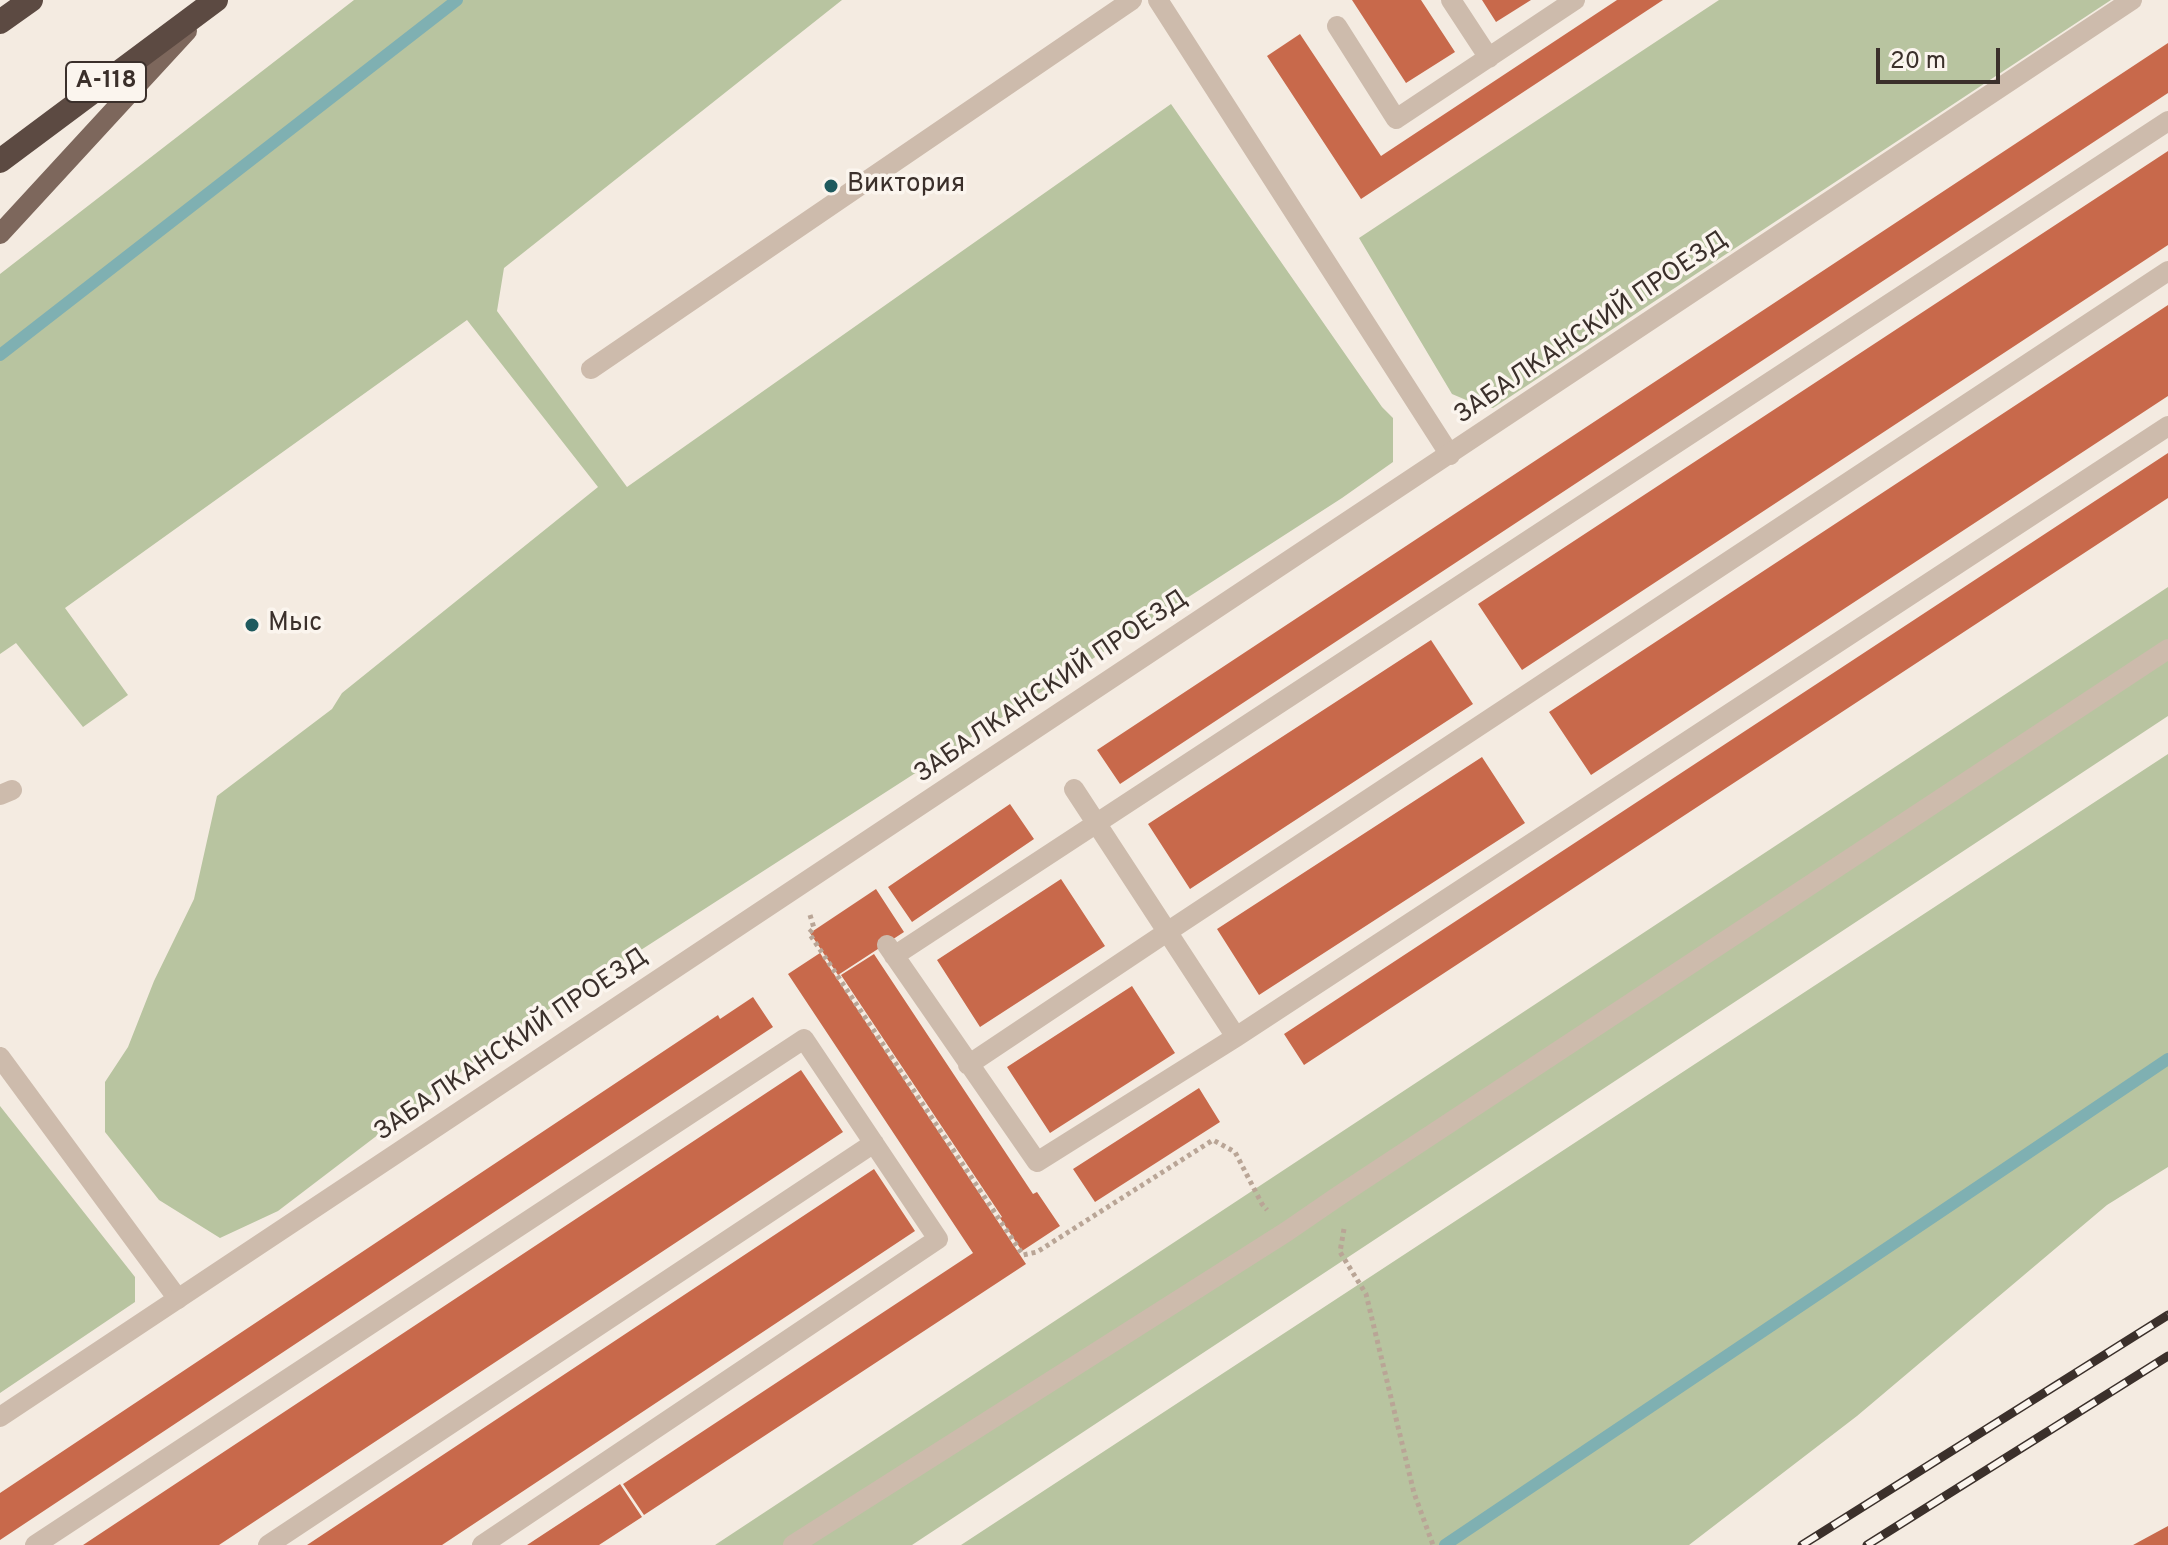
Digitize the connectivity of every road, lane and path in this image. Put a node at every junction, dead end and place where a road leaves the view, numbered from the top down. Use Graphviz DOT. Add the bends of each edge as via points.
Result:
graph roads {
  1 [pos="31,0"];
  2 [pos="1132,0"];
  3 [pos="1158,0"];
  4 [pos="1451,0"];
  5 [pos="1575,0"];
  6 [pos="2132,0"];
  7 [pos="214,1"];
  8 [pos="0,22"];
  9 [pos="1337,26"];
  10 [pos="1489,58"];
  11 [pos="2168,121"];
  12 [pos="0,161"];
  13 [pos="0,234"];
  14 [pos="2168,271"];
  15 [pos="591,369"];
  16 [pos="2168,426"];
  17 [pos="1450,455"];
  18 [pos="2168,649"];
  19 [pos="1074,789"];
  20 [pos="1097,824"];
  21 [pos="1167,932"];
  22 [pos="809,933"];
  23 [pos="1236,1037"];
  24 [pos="0,1057"];
  25 [pos="968,1065"];
  26 [pos="874,1143"];
  27 [pos="1286,1232"];
  28 [pos="1340,1252"];
  29 [pos="178,1299"];
  30 [pos="0,1417"];
  31 [pos="35,1545"];
  32 [pos="268,1545"];
  33 [pos="482,1545"];
  34 [pos="793,1545"];
  35 [pos="1433,1545"];
  1 -- 8 [label="highway"];
  2 -- 15 [label="street"];
  3 -- 17 [label="street"];
  4 -- 10 [label="street"];
  5 -- 10 [label="street"];
  6 -- 17 [label="street, ЗАБАЛКАНСКИЙ ПРОЕЗД"];
  7 -- 12 [label="highway, А-118"];
  7 -- 13 [label="main road"];
  9 -- 10 [label="street" via="1396,119"];
  11 -- 20 [label="street"];
  14 -- 21 [label="street"];
  16 -- 23 [label="street"];
  17 -- 29 [label="street, ЗАБАЛКАНСКИЙ ПРОЕЗД"];
  18 -- 27 [label="street"];
  19 -- 20 [label="street"];
  20 -- 21 [label="street"];
  20 -- 25 [label="street" via="891,950"];
  21 -- 23 [label="street"];
  21 -- 25 [label="street"];
  22 -- 27 [label="path" via="1023,1255 1037,1252 1213,1140 1235,1152 1262,1204"];
  23 -- 25 [label="street" via="1037,1162"];
  24 -- 29 [label="street"];
  26 -- 31 [label="street" via="804,1039"];
  26 -- 32 [label="street"];
  26 -- 33 [label="street" via="938,1239"];
  27 -- 34 [label="street"];
  28 -- 35 [label="path" via="1366,1294 1411,1480"];
  29 -- 30 [label="street, ЗАБАЛКАНСКИЙ ПРОЕЗД"];
}
